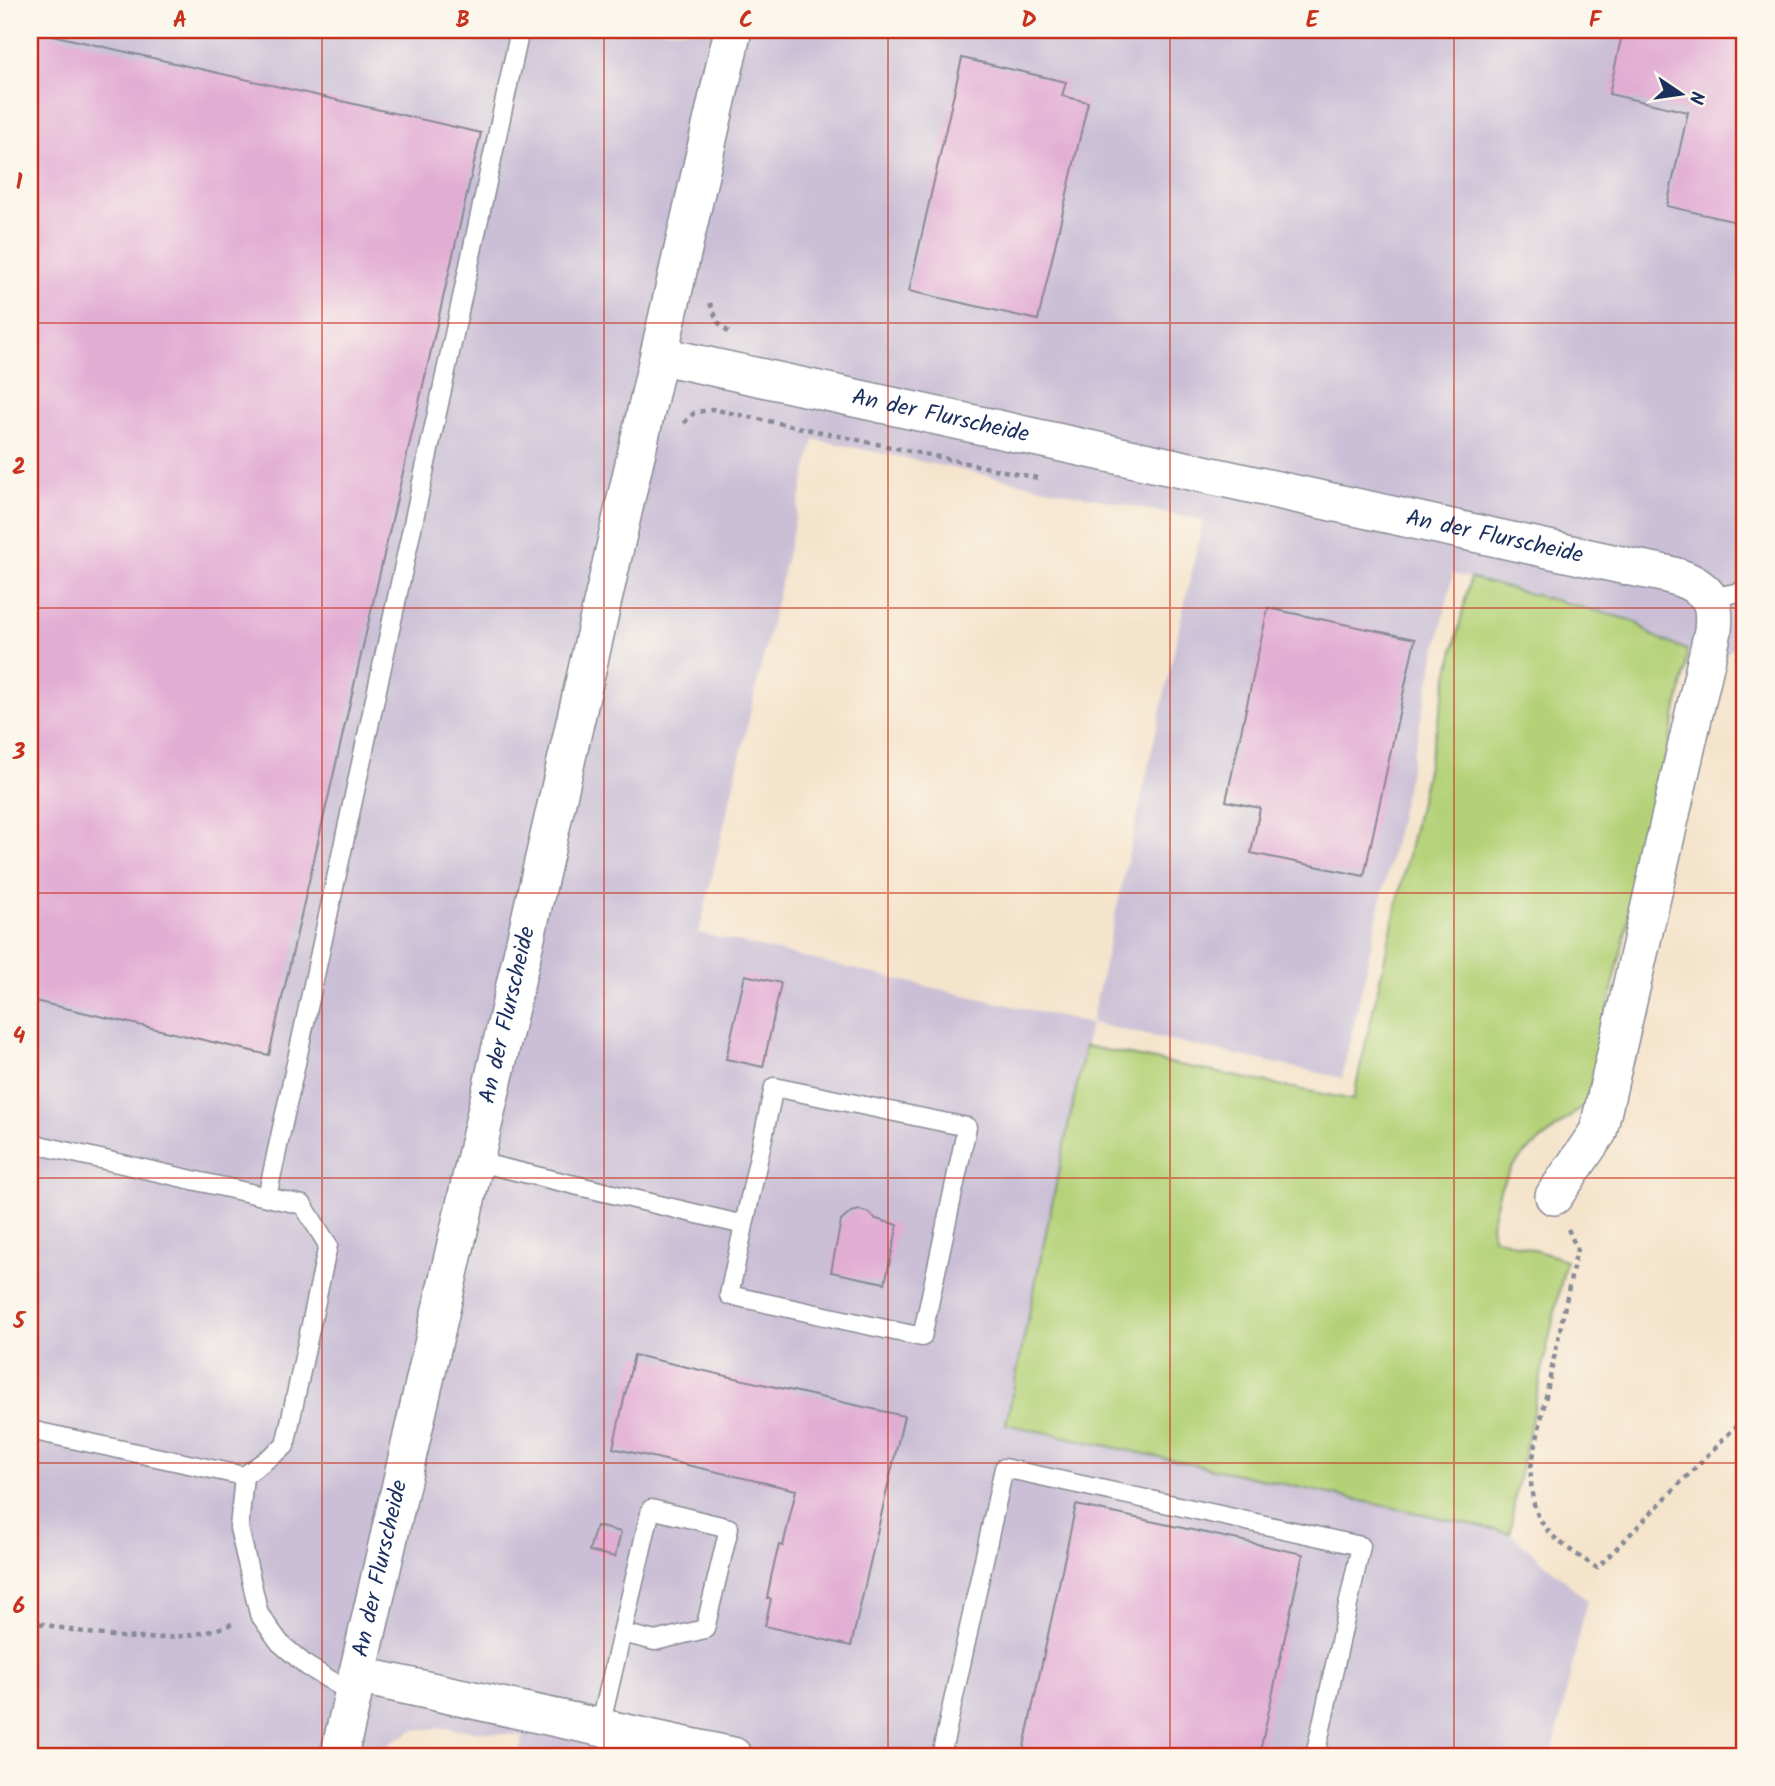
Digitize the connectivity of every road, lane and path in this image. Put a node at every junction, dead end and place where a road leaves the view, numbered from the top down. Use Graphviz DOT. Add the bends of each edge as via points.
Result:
graph roads {
  1 [pos="520,30"];
  2 [pos="733,30"];
  3 [pos="707,296"];
  4 [pos="737,341"];
  5 [pos="662,356"];
  6 [pos="679,433"];
  7 [pos="1050,481"];
  8 [pos="1745,591"];
  9 [pos="1710,598"];
  10 [pos="30,1143"];
  11 [pos="473,1161"];
  12 [pos="1553,1196"];
  13 [pos="267,1197"];
  14 [pos="744,1225"];
  15 [pos="1745,1417"];
  16 [pos="30,1430"];
  17 [pos="244,1476"];
  18 [pos="259,1614"];
  19 [pos="30,1621"];
  20 [pos="622,1633"];
  21 [pos="356,1682"];
  22 [pos="600,1727"];
  23 [pos="339,1756"];
  24 [pos="733,1756"];
  25 [pos="941,1756"];
  26 [pos="1315,1756"];
  1 -- 13 [label="lane"];
  2 -- 5 [label="street, An der Flurscheide"];
  3 -- 4 [label="path" via="718,322"];
  5 -- 9 [label="street, An der Flurscheide" via="1648,571 1696,585"];
  5 -- 11 [label="street, An der Flurscheide"];
  6 -- 7 [label="path" via="694,412 712,409"];
  8 -- 9 [label="lane"];
  9 -- 12 [label="street" via="1713,631 1598,1132"];
  10 -- 13 [label="lane"];
  11 -- 14 [label="lane"];
  11 -- 21 [label="street, An der Flurscheide"];
  12 -- 15 [label="path" via="1577,1249 1531,1466 1530,1492 1537,1518 1553,1538 1597,1568"];
  13 -- 17 [label="lane" via="303,1205 328,1245 285,1446"];
  14 -- 14 [label="lane" via="729,1295 922,1337 967,1127 774,1087"];
  16 -- 17 [label="lane"];
  17 -- 18 [label="lane" via="239,1528"];
  18 -- 19 [label="path" via="220,1629 146,1640"];
  18 -- 21 [label="lane" via="280,1643 307,1666 340,1686"];
  20 -- 20 [label="lane" via="651,1509 729,1528 705,1629 655,1641"];
  20 -- 22 [label="lane"];
  21 -- 22 [label="street, An der Flurscheide"];
  21 -- 23 [label="street, An der Flurscheide"];
  22 -- 24 [label="street, An der Flurscheide"];
  25 -- 26 [label="lane" via="1004,1468 1361,1546"];
}
